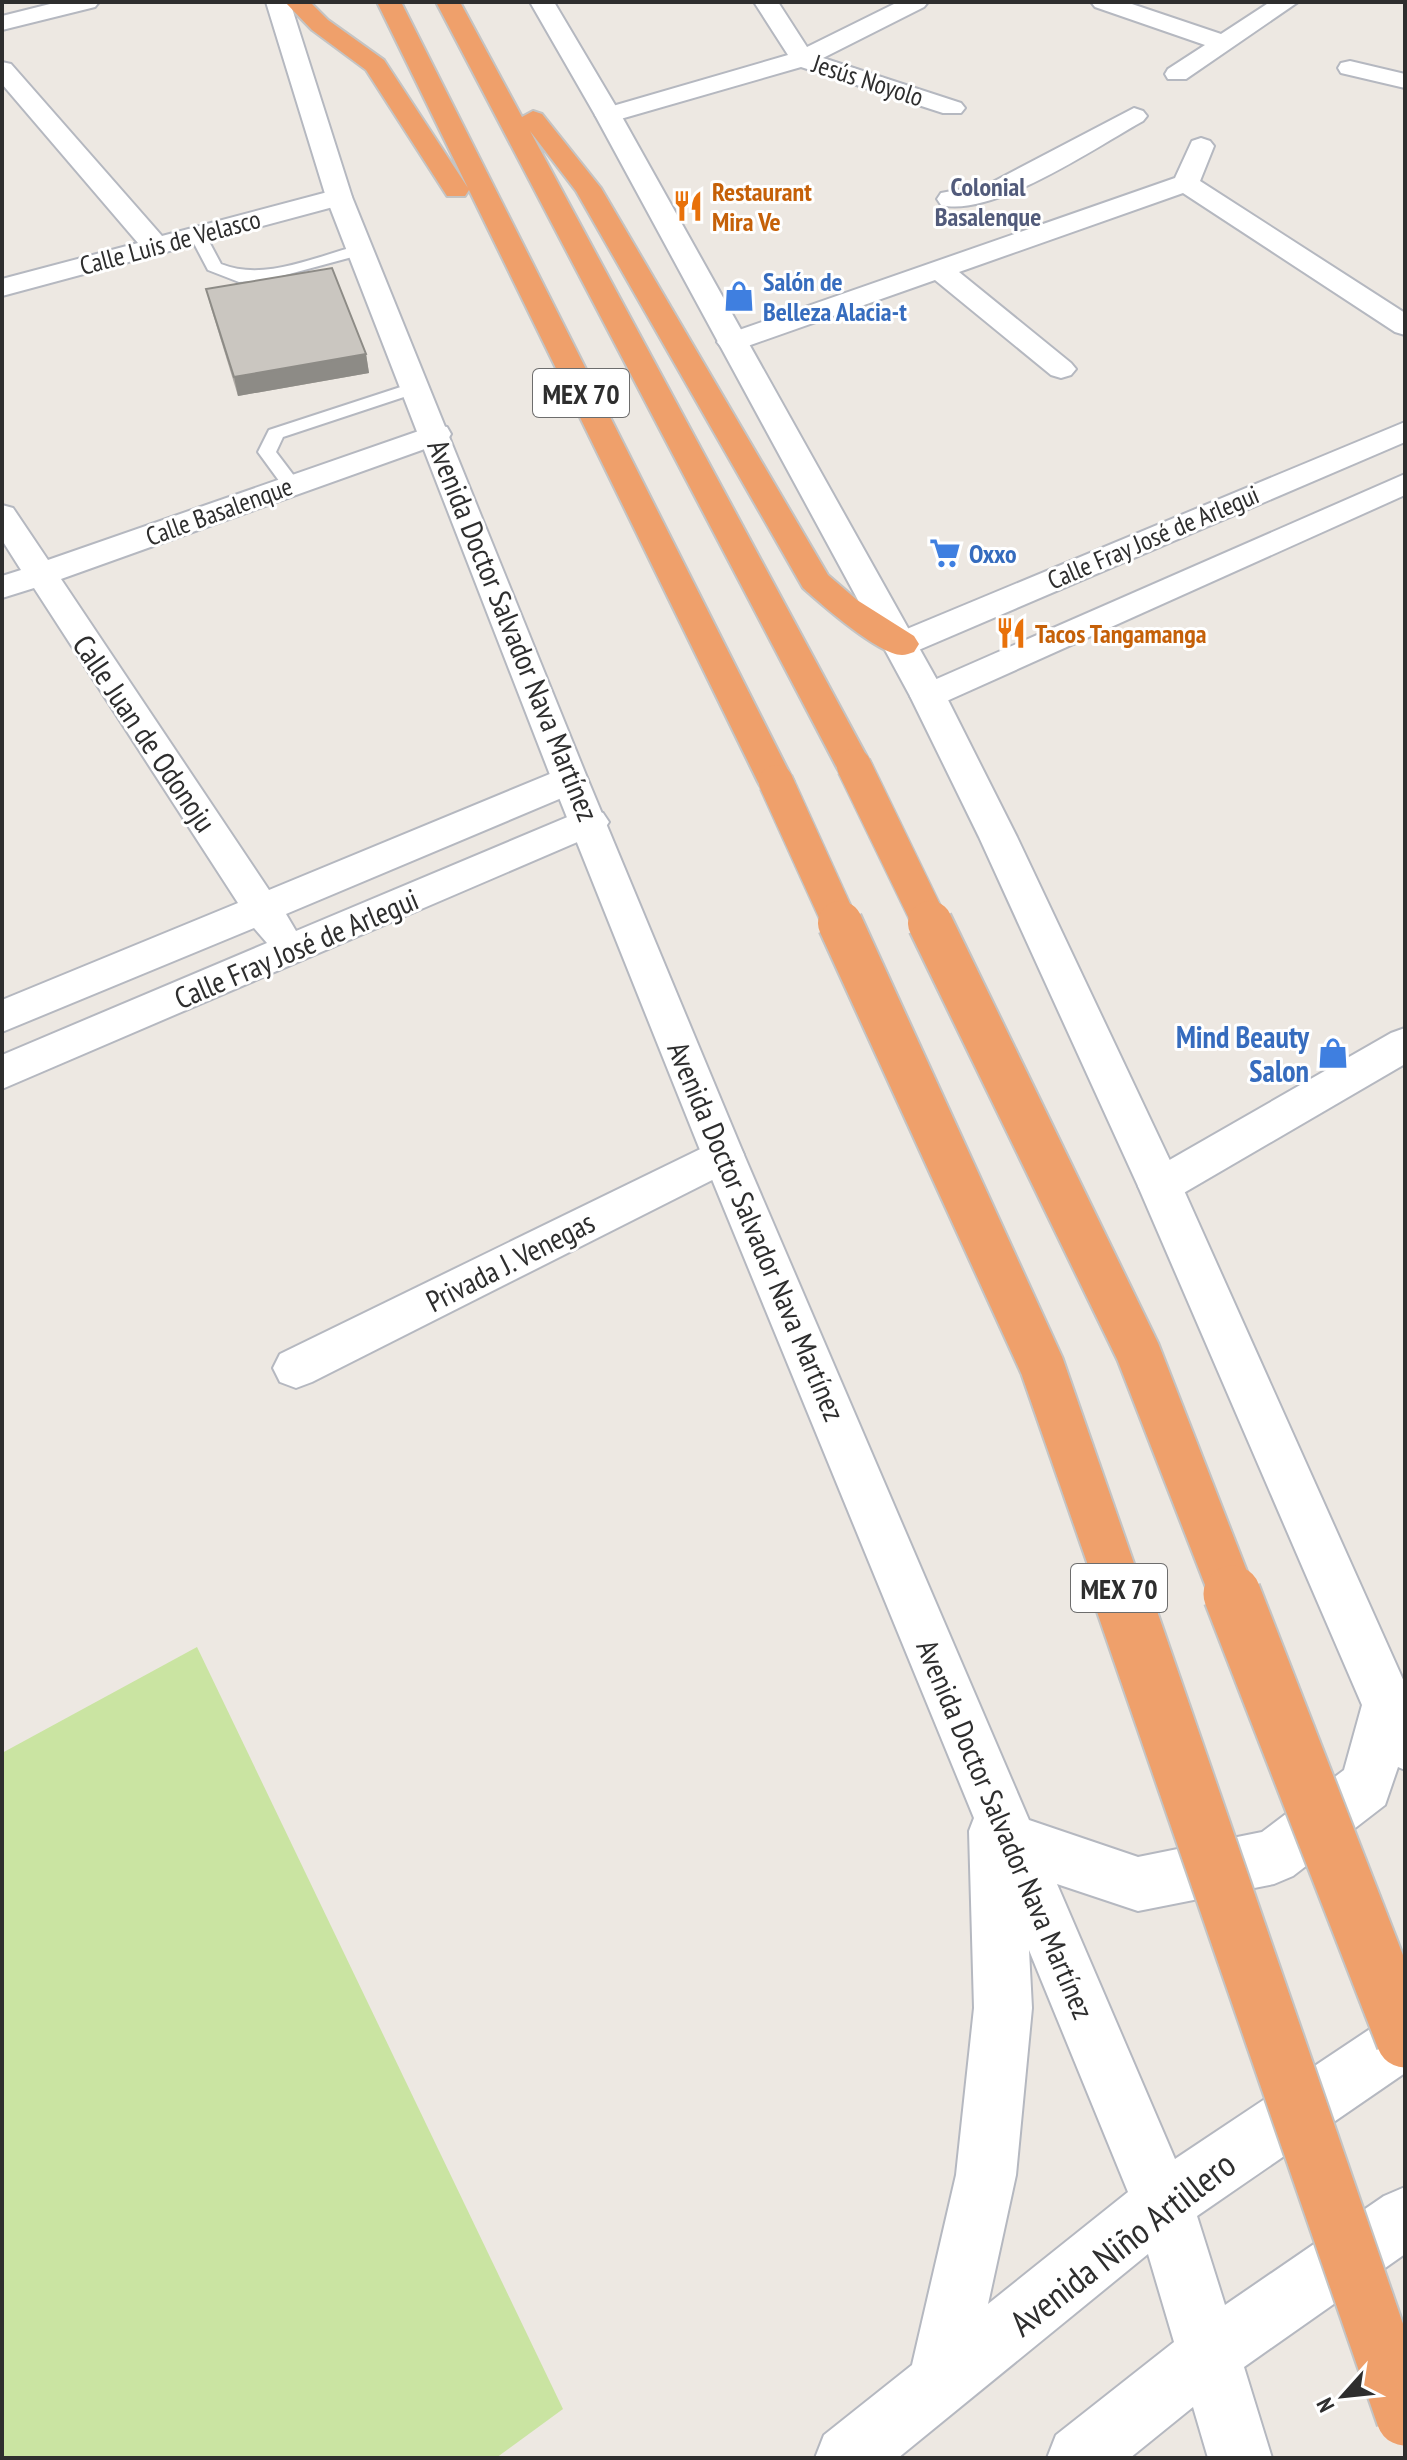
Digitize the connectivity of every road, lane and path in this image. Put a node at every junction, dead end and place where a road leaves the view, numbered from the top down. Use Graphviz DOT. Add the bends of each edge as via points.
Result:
graph roads {
  1 [pos="87,2"];
  2 [pos="278,2"];
  3 [pos="297,2"];
  4 [pos="389,2"];
  5 [pos="448,2"];
  6 [pos="542,2"];
  7 [pos="766,2"];
  8 [pos="916,2"];
  9 [pos="1103,2"];
  10 [pos="1286,2"];
  11 [pos="2,23"];
  12 [pos="1223,43"];
  13 [pos="802,59"];
  14 [pos="482,65"];
  15 [pos="1350,68"];
  16 [pos="2,69"];
  17 [pos="1177,74"];
  18 [pos="1405,81"];
  19 [pos="952,108"];
  20 [pos="608,115"];
  21 [pos="1134,116"];
  22 [pos="1201,146"];
  23 [pos="1186,183"];
  24 [pos="339,197"];
  25 [pos="950,199"];
  26 [pos="1021,212"];
  27 [pos="197,234"];
  28 [pos="155,245"];
  29 [pos="361,250"];
  30 [pos="939,270"];
  31 [pos="521,274"];
  32 [pos="2,288"];
  33 [pos="1405,326"];
  34 [pos="732,342"];
  35 [pos="1061,369"];
  36 [pos="416,387"];
  37 [pos="1405,431"];
  38 [pos="436,434"];
  39 [pos="1405,483"];
  40 [pos="292,485"];
  41 [pos="2,515"];
  42 [pos="40,575"];
  43 [pos="2,588"];
  44 [pos="902,644"];
  45 [pos="928,696"];
  46 [pos="570,780"];
  47 [pos="590,822"];
  48 [pos="262,907"];
  49 [pos="289,951"];
  50 [pos="2,1017"];
  51 [pos="1405,1044"];
  52 [pos="2,1073"];
  53 [pos="723,1155"];
  54 [pos="1160,1186"];
  55 [pos="296,1368"];
  56 [pos="1397,1724"];
  57 [pos="1003,1821"];
  58 [pos="1405,2039"];
  59 [pos="1163,2203"];
  60 [pos="1405,2217"];
  61 [pos="1209,2354"];
  62 [pos="939,2386"];
  63 [pos="1405,2417"];
  64 [pos="847,2458"];
  65 [pos="1079,2458"];
  66 [pos="1240,2458"];
  1 -- 11 [label="street"];
  2 -- 24 [label="street, Avenida Doctor Salvador Nava Martínez"];
  3 -- 31 [label="highway" via="375,65 447,179"];
  4 -- 31 [label="highway, MEX 70"];
  5 -- 14 [label="highway, MEX 70"];
  6 -- 20 [label="street"];
  7 -- 13 [label="street, Jesús Noyolo"];
  8 -- 13 [label="street"];
  9 -- 12 [label="street"];
  10 -- 12 [label="street"];
  12 -- 17 [label="street"];
  13 -- 19 [label="street, Jesús Noyolo"];
  13 -- 20 [label="street"];
  14 -- 44 [label="highway" via="536,121 588,188 815,581 845,608"];
  14 -- 58 [label="highway, MEX 70, bridge" via="854,766 1138,1352"];
  15 -- 18 [label="street"];
  16 -- 28 [label="street"];
  20 -- 34 [label="street"];
  21 -- 26 [label="street"];
  22 -- 23 [label="street"];
  23 -- 26 [label="street"];
  23 -- 33 [label="street"];
  24 -- 27 [label="street, Calle Luis de Velasco"];
  24 -- 29 [label="street, Avenida Doctor Salvador Nava Martínez"];
  25 -- 26 [label="street"];
  26 -- 30 [label="street"];
  27 -- 28 [label="street, Calle Luis de Velasco"];
  27 -- 29 [label="lane" via="214,267 239,277 267,275"];
  28 -- 32 [label="street, Calle Luis de Velasco"];
  29 -- 36 [label="street, Avenida Doctor Salvador Nava Martínez"];
  30 -- 34 [label="street"];
  30 -- 35 [label="street"];
  31 -- 63 [label="highway, MEX 70, bridge" via="776,782 1042,1366"];
  34 -- 44 [label="street"];
  36 -- 38 [label="street, Avenida Doctor Salvador Nava Martínez"];
  36 -- 40 [label="lane" via="275,434 267,452"];
  37 -- 44 [label="street, Calle Fray José de Arlegui"];
  38 -- 40 [label="street, Calle Basalenque"];
  38 -- 46 [label="street, Avenida Doctor Salvador Nava Martínez"];
  39 -- 45 [label="street, Calle Fray José de Arlegui"];
  40 -- 42 [label="street, Calle Basalenque"];
  41 -- 42 [label="street, Calle Juan de Odonoju"];
  42 -- 43 [label="street, Calle Basalenque"];
  42 -- 48 [label="street, Calle Juan de Odonoju"];
  44 -- 45 [label="street"];
  45 -- 54 [label="street"];
  46 -- 47 [label="street, Avenida Doctor Salvador Nava Martínez"];
  46 -- 48 [label="street, Calle Fray José de Arlegui"];
  47 -- 49 [label="street, Calle Fray José de Arlegui"];
  47 -- 53 [label="street, Avenida Doctor Salvador Nava Martínez"];
  48 -- 49 [label="street, Calle Juan de Odonoju"];
  48 -- 50 [label="street, Calle Fray José de Arlegui"];
  49 -- 52 [label="street, Calle Fray José de Arlegui"];
  51 -- 54 [label="street"];
  53 -- 55 [label="street, Privada J. Venegas"];
  53 -- 57 [label="street, Avenida Doctor Salvador Nava Martínez"];
  54 -- 56 [label="street"];
  56 -- 57 [label="street" via="1366,1786 1274,1857 1138,1884"];
  57 -- 59 [label="street, Avenida Doctor Salvador Nava Martínez"];
  57 -- 62 [label="street" via="1002,2023 986,2175"];
  58 -- 59 [label="street, Avenida Niño Artillero"];
  59 -- 61 [label="street, Avenida Doctor Salvador Nava Martínez"];
  59 -- 62 [label="street, Avenida Niño Artillero"];
  60 -- 61 [label="street"];
  61 -- 65 [label="street"];
  61 -- 66 [label="street, Avenida Doctor Salvador Nava Martínez"];
  62 -- 64 [label="street, Avenida Niño Artillero"];
}
